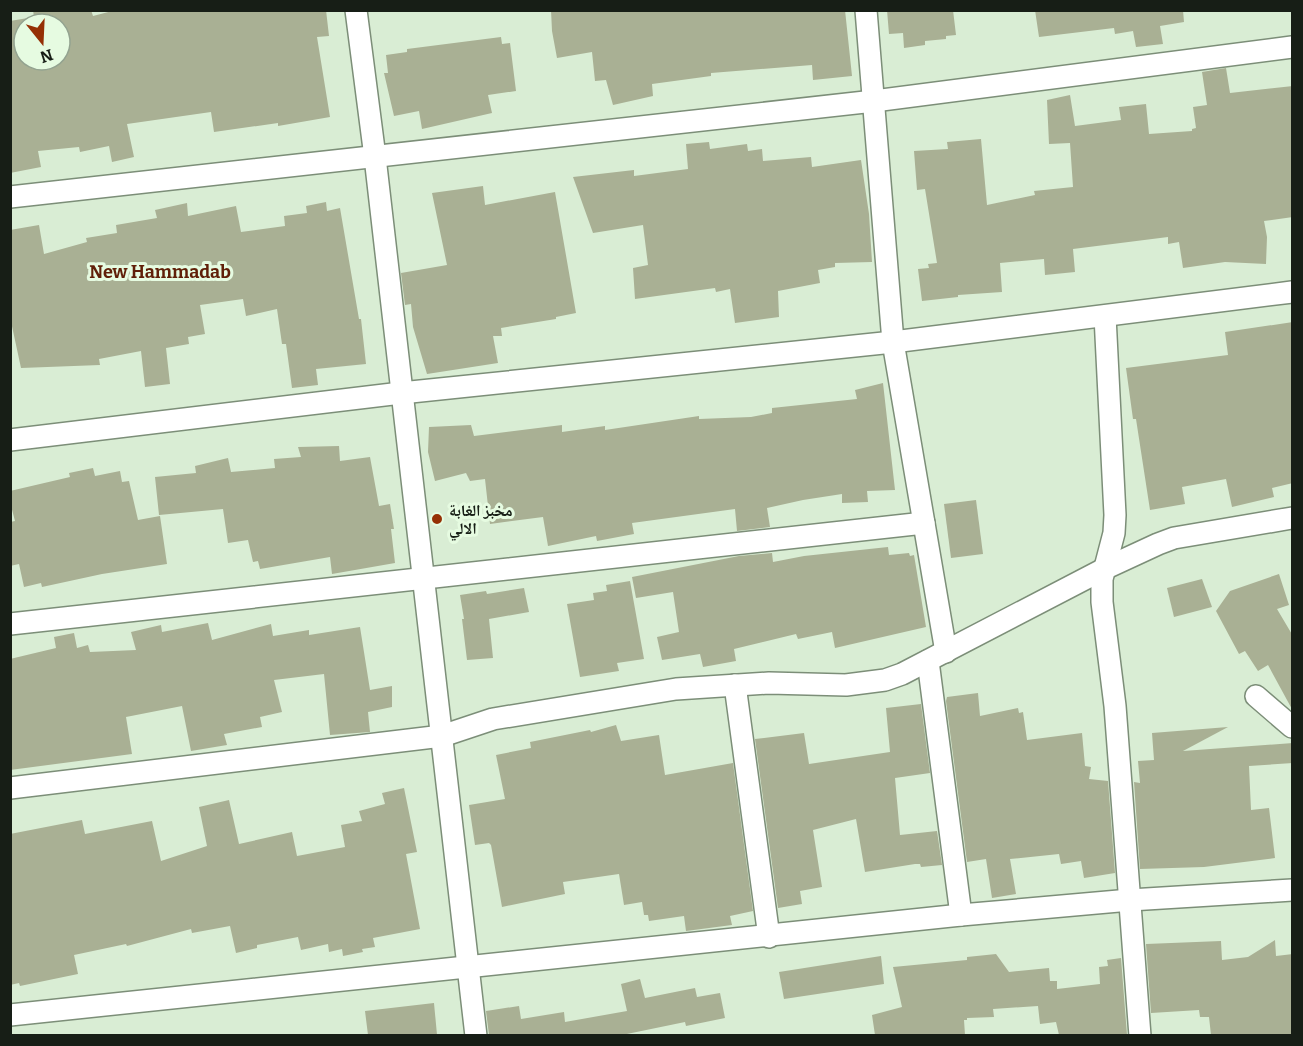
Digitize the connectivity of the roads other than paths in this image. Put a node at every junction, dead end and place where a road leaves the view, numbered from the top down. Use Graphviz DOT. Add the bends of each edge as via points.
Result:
graph roads {
  1 [pos="356,10"];
  2 [pos="866,10"];
  3 [pos="1293,47"];
  4 [pos="873,101"];
  5 [pos="375,157"];
  6 [pos="10,197"];
  7 [pos="1293,292"];
  8 [pos="1105,316"];
  9 [pos="893,342"];
  10 [pos="401,393"];
  11 [pos="10,440"];
  12 [pos="1293,518"];
  13 [pos="924,523"];
  14 [pos="1104,568"];
  15 [pos="423,579"];
  16 [pos="10,624"];
  17 [pos="937,656"];
  18 [pos="735,685"];
  19 [pos="1256,696"];
  20 [pos="1293,727"];
  21 [pos="442,736"];
  22 [pos="10,788"];
  23 [pos="1293,890"];
  24 [pos="1130,900"];
  25 [pos="961,915"];
  26 [pos="769,937"];
  27 [pos="468,966"];
  28 [pos="10,1015"];
  29 [pos="476,1035"];
  30 [pos="1140,1035"];
  1 -- 5 [label="street"];
  2 -- 4 [label="street"];
  3 -- 4 [label="street"];
  4 -- 5 [label="street"];
  4 -- 9 [label="street"];
  5 -- 6 [label="street"];
  5 -- 10 [label="street"];
  7 -- 8 [label="street"];
  8 -- 9 [label="street"];
  8 -- 14 [label="street" via="1115,515"];
  9 -- 10 [label="street"];
  9 -- 13 [label="street"];
  10 -- 11 [label="street"];
  10 -- 15 [label="street"];
  12 -- 14 [label="street" via="1174,538"];
  13 -- 15 [label="street"];
  13 -- 17 [label="street"];
  14 -- 17 [label="street"];
  14 -- 24 [label="street" via="1102,602 1115,706"];
  15 -- 16 [label="street"];
  15 -- 21 [label="street"];
  17 -- 18 [label="street" via="902,674 862,684"];
  17 -- 25 [label="street"];
  18 -- 21 [label="street" via="541,710 493,719"];
  18 -- 26 [label="street"];
  19 -- 20 [label="street"];
  21 -- 22 [label="street"];
  21 -- 27 [label="street"];
  23 -- 24 [label="street"];
  24 -- 25 [label="street"];
  24 -- 30 [label="street"];
  25 -- 26 [label="street"];
  26 -- 27 [label="street"];
  27 -- 28 [label="street"];
  27 -- 29 [label="street"];
}
